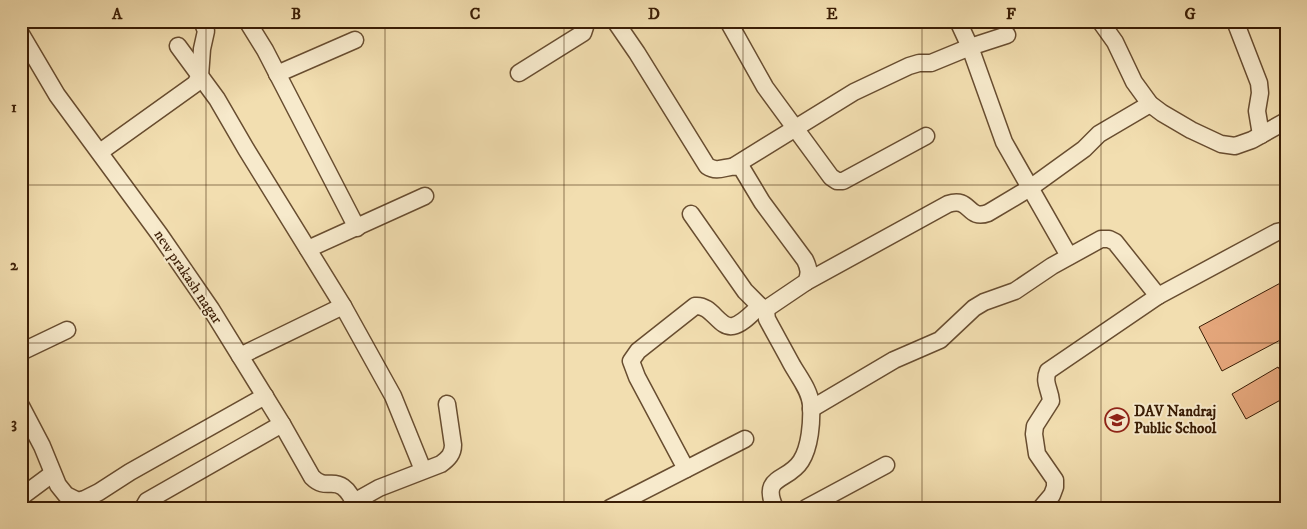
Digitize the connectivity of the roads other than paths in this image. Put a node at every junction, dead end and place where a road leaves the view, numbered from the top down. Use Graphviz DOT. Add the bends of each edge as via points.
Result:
graph roads {
  1 [pos="202,21"];
  2 [pos="247,21"];
  3 [pos="583,21"];
  4 [pos="615,21"];
  5 [pos="728,21"];
  6 [pos="958,21"];
  7 [pos="1100,21"];
  8 [pos="1235,21"];
  9 [pos="21,34"];
  10 [pos="1007,35"];
  11 [pos="355,40"];
  12 [pos="178,46"];
  13 [pos="970,47"];
  14 [pos="520,73"];
  15 [pos="277,74"];
  16 [pos="200,76"];
  17 [pos="1150,104"];
  18 [pos="1286,121"];
  19 [pos="794,127"];
  20 [pos="1261,135"];
  21 [pos="926,136"];
  22 [pos="100,152"];
  23 [pos="734,166"];
  24 [pos="1030,188"];
  25 [pos="425,196"];
  26 [pos="691,214"];
  27 [pos="356,228"];
  28 [pos="1286,230"];
  29 [pos="308,249"];
  30 [pos="1069,256"];
  31 [pos="806,282"];
  32 [pos="1158,296"];
  33 [pos="343,306"];
  34 [pos="763,309"];
  35 [pos="67,330"];
  36 [pos="21,352"];
  37 [pos="240,356"];
  38 [pos="265,396"];
  39 [pos="447,404"];
  40 [pos="21,406"];
  41 [pos="810,409"];
  42 [pos="282,424"];
  43 [pos="745,439"];
  44 [pos="886,465"];
  45 [pos="686,469"];
  46 [pos="423,470"];
  47 [pos="52,474"];
  48 [pos="21,498"];
  49 [pos="94,501"];
  50 [pos="356,505"];
  51 [pos="143,508"];
  52 [pos="610,508"];
  53 [pos="775,508"];
  54 [pos="806,508"];
  55 [pos="1041,508"];
  1 -- 16 [label="street" via="206,31"];
  2 -- 15 [label="street"];
  3 -- 14 [label="street" via="583,33"];
  4 -- 23 [label="street" via="707,166 718,171"];
  5 -- 19 [label="street" via="765,88"];
  6 -- 13 [label="street"];
  7 -- 17 [label="street"];
  8 -- 20 [label="street" via="1259,84 1257,111"];
  9 -- 22 [label="street, new prakash nagar" via="57,95"];
  10 -- 13 [label="street"];
  11 -- 15 [label="street"];
  12 -- 16 [label="street"];
  13 -- 19 [label="street" via="931,63 909,66 854,92"];
  13 -- 24 [label="street" via="999,132"];
  15 -- 27 [label="street"];
  16 -- 22 [label="street" via="195,84"];
  16 -- 29 [label="street"];
  17 -- 20 [label="street" via="1191,130 1221,144 1235,146"];
  17 -- 24 [label="street" via="1099,134 1084,149"];
  18 -- 20 [label="street"];
  19 -- 21 [label="street" via="837,181 843,181"];
  19 -- 23 [label="street"];
  22 -- 37 [label="street, new prakash nagar" via="189,277"];
  23 -- 31 [label="street" via="746,173 762,202 805,260 809,276"];
  24 -- 30 [label="street"];
  24 -- 31 [label="street" via="981,215 957,201 948,204"];
  25 -- 27 [label="street"];
  26 -- 34 [label="street" via="728,269"];
  27 -- 29 [label="street"];
  28 -- 32 [label="street"];
  29 -- 33 [label="street"];
  30 -- 32 [label="street" via="1101,239 1109,239 1115,242"];
  30 -- 41 [label="street" via="1015,291 974,308 940,340 888,363"];
  31 -- 34 [label="street"];
  32 -- 55 [label="street" via="1048,371 1045,383 1051,401 1035,426 1034,442 1041,462 1055,480 1055,488"];
  33 -- 37 [label="street"];
  33 -- 46 [label="street" via="393,396"];
  34 -- 41 [label="street" via="809,396"];
  34 -- 45 [label="street" via="734,326 721,321 708,308 695,306 638,351 631,361"];
  35 -- 36 [label="street"];
  37 -- 38 [label="street, new prakash nagar"];
  38 -- 42 [label="street, new prakash nagar"];
  38 -- 49 [label="street" via="130,472"];
  39 -- 46 [label="street" via="453,452 441,464"];
  40 -- 47 [label="street" via="42,446"];
  41 -- 53 [label="street" via="810,428 800,464 772,485 770,491"];
  42 -- 50 [label="street, new prakash nagar" via="312,477 318,483 342,486"];
  42 -- 51 [label="street" via="147,502"];
  43 -- 45 [label="street"];
  44 -- 54 [label="street"];
  45 -- 52 [label="street"];
  46 -- 50 [label="street" via="379,488"];
  47 -- 48 [label="street"];
  47 -- 49 [label="street" via="66,495 78,501"];
}
